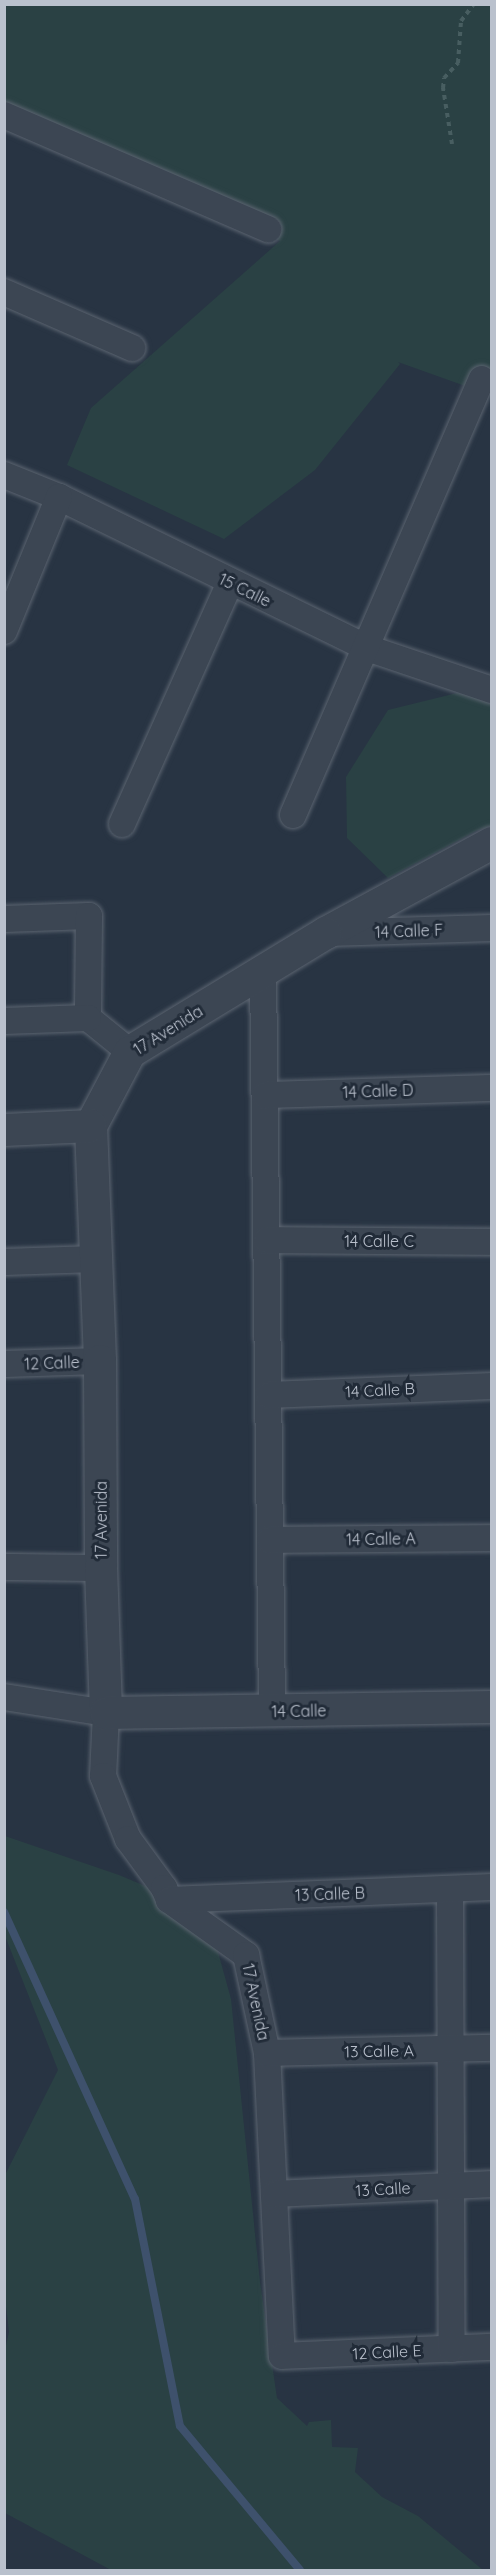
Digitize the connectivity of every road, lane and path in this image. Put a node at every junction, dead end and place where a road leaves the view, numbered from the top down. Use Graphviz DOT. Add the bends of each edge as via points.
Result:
graph roads {
  1 [pos="474,4"];
  2 [pos="4,115"];
  3 [pos="452,144"];
  4 [pos="268,229"];
  5 [pos="4,292"];
  6 [pos="132,348"];
  7 [pos="482,379"];
  8 [pos="4,475"];
  9 [pos="59,497"];
  10 [pos="230,583"];
  11 [pos="4,631"];
  12 [pos="367,648"];
  13 [pos="492,690"];
  14 [pos="293,815"];
  15 [pos="122,824"];
  16 [pos="492,843"];
  17 [pos="4,918"];
  18 [pos="492,928"];
  19 [pos="326,933"];
  20 [pos="263,971"];
  21 [pos="88,1018"];
  22 [pos="4,1021"];
  23 [pos="130,1052"];
  24 [pos="492,1088"];
  25 [pos="266,1095"];
  26 [pos="91,1126"];
  27 [pos="4,1130"];
  28 [pos="267,1240"];
  29 [pos="492,1242"];
  30 [pos="96,1259"];
  31 [pos="4,1262"];
  32 [pos="100,1361"];
  33 [pos="4,1364"];
  34 [pos="492,1386"];
  35 [pos="269,1395"];
  36 [pos="492,1538"];
  37 [pos="270,1540"];
  38 [pos="4,1567"];
  39 [pos="101,1568"];
  40 [pos="4,1697"];
  41 [pos="492,1707"];
  42 [pos="272,1711"];
  43 [pos="106,1713"];
  44 [pos="492,1887"];
  45 [pos="450,1889"];
  46 [pos="169,1900"];
  47 [pos="492,2048"];
  48 [pos="451,2049"];
  49 [pos="267,2054"];
  50 [pos="492,2184"];
  51 [pos="452,2186"];
  52 [pos="274,2194"];
  53 [pos="492,2347"];
  54 [pos="452,2349"];
  55 [pos="282,2356"];
  1 -- 3 [label="path" via="461,21 458,63 444,78"];
  2 -- 4 [label="street"];
  5 -- 6 [label="street"];
  7 -- 12 [label="street"];
  8 -- 9 [label="street, 15 Calle"];
  9 -- 10 [label="street, 15 Calle"];
  9 -- 11 [label="street"];
  10 -- 12 [label="street, 15 Calle"];
  10 -- 15 [label="street"];
  12 -- 13 [label="street, 15 Calle"];
  12 -- 14 [label="street"];
  16 -- 19 [label="street, 17 Avenida"];
  17 -- 21 [label="street" via="89,916"];
  18 -- 19 [label="street, 14 Calle F"];
  19 -- 20 [label="street, 17 Avenida"];
  20 -- 23 [label="street, 17 Avenida"];
  20 -- 25 [label="street"];
  21 -- 22 [label="street"];
  21 -- 23 [label="street"];
  23 -- 26 [label="street, 17 Avenida"];
  24 -- 25 [label="street, 14 Calle D"];
  25 -- 28 [label="street"];
  26 -- 27 [label="street"];
  26 -- 30 [label="street, 17 Avenida"];
  28 -- 29 [label="street, 14 Calle C"];
  28 -- 35 [label="street"];
  30 -- 31 [label="street"];
  30 -- 32 [label="street, 17 Avenida"];
  32 -- 33 [label="street, 12 Calle"];
  32 -- 39 [label="street, 17 Avenida"];
  34 -- 35 [label="street, 14 Calle B"];
  35 -- 37 [label="street"];
  36 -- 37 [label="street, 14 Calle A"];
  37 -- 42 [label="street"];
  38 -- 39 [label="street"];
  39 -- 43 [label="street, 17 Avenida"];
  40 -- 43 [label="street"];
  41 -- 42 [label="street, 14 Calle"];
  42 -- 43 [label="street, 14 Calle"];
  43 -- 46 [label="street, 17 Avenida" via="103,1776 128,1839"];
  44 -- 45 [label="street, 13 Calle B"];
  45 -- 46 [label="street, 13 Calle B"];
  45 -- 48 [label="street"];
  46 -- 49 [label="street, 17 Avenida" via="246,1955"];
  47 -- 48 [label="street, 13 Calle A"];
  48 -- 49 [label="street, 13 Calle A"];
  48 -- 51 [label="street"];
  49 -- 52 [label="street, 17 Avenida"];
  50 -- 51 [label="street, 13 Calle"];
  51 -- 52 [label="street, 13 Calle"];
  51 -- 54 [label="street"];
  52 -- 55 [label="street, 17 Avenida"];
  53 -- 54 [label="street, 12 Calle E"];
  54 -- 55 [label="street, 12 Calle E"];
}
